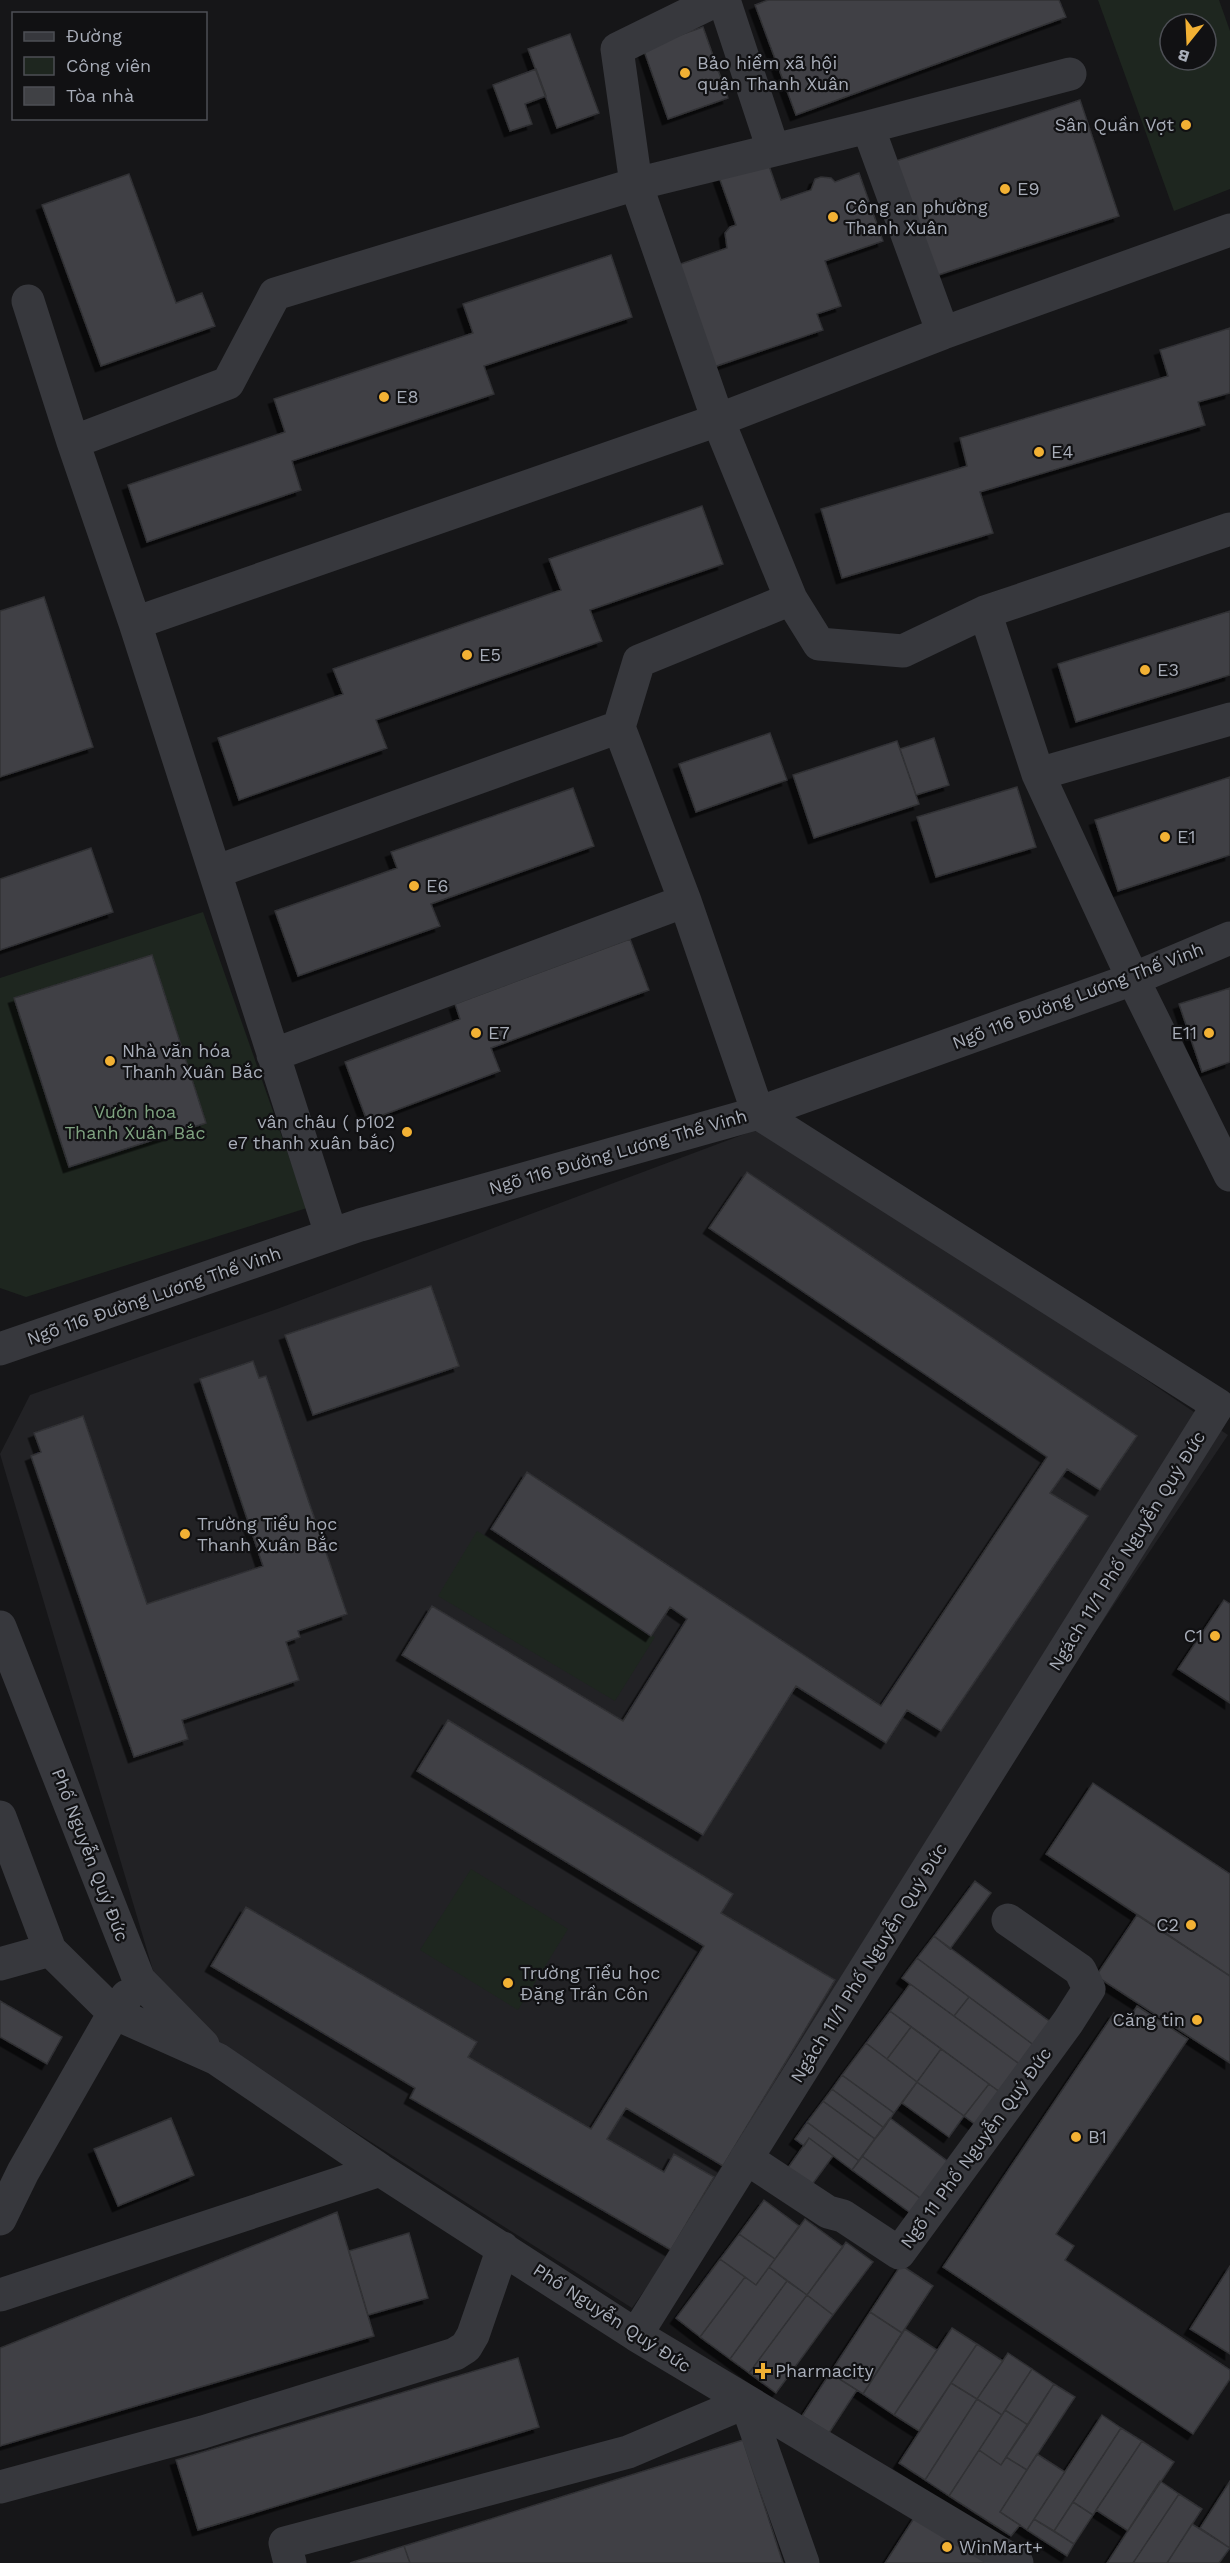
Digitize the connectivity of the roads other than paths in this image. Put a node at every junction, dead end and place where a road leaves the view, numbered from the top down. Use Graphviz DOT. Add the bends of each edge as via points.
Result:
graph roads {
  1 [pos="717,0"];
  2 [pos="724,0"];
  3 [pos="1070,74"];
  4 [pos="868,127"];
  5 [pos="773,149"];
  6 [pos="636,184"];
  7 [pos="1230,230"];
  8 [pos="28,302"];
  9 [pos="943,333"];
  10 [pos="718,420"];
  11 [pos="73,442"];
  12 [pos="1230,529"];
  13 [pos="791,599"];
  14 [pos="985,612"];
  15 [pos="135,623"];
  16 [pos="1230,719"];
  17 [pos="619,727"];
  18 [pos="1038,774"];
  19 [pos="215,872"];
  20 [pos="685,901"];
  21 [pos="1230,938"];
  22 [pos="1133,979"];
  23 [pos="273,1055"];
  24 [pos="758,1113"];
  25 [pos="1230,1176"];
  26 [pos="331,1234"];
  27 [pos="0,1349"];
  28 [pos="0,1627"];
  29 [pos="0,1817"];
  30 [pos="1008,1920"];
  31 [pos="50,1950"];
  32 [pos="0,1964"];
  33 [pos="139,1980"];
  34 [pos="114,2013"];
  35 [pos="217,2059"];
  36 [pos="746,2158"];
  37 [pos="12,2166"];
  38 [pos="380,2170"];
  39 [pos="0,2219"];
  40 [pos="503,2248"];
  41 [pos="0,2295"];
  42 [pos="636,2335"];
  43 [pos="746,2402"];
  44 [pos="0,2487"];
  45 [pos="290,2563"];
  46 [pos="803,2563"];
  47 [pos="1017,2563"];
  1 -- 6 [label="street" via="616,49"];
  2 -- 5 [label="street"];
  3 -- 4 [label="street"];
  4 -- 5 [label="street"];
  4 -- 9 [label="street"];
  5 -- 6 [label="street"];
  6 -- 10 [label="street"];
  6 -- 11 [label="street" via="275,294 228,383"];
  7 -- 9 [label="street"];
  8 -- 11 [label="street"];
  9 -- 10 [label="street"];
  10 -- 13 [label="street"];
  10 -- 15 [label="street"];
  11 -- 15 [label="street"];
  12 -- 14 [label="street"];
  13 -- 14 [label="street" via="819,644 903,651"];
  13 -- 17 [label="street" via="639,661"];
  14 -- 18 [label="street"];
  15 -- 19 [label="street"];
  16 -- 18 [label="street"];
  17 -- 19 [label="street"];
  17 -- 20 [label="street"];
  18 -- 22 [label="street"];
  19 -- 23 [label="street"];
  20 -- 23 [label="street"];
  20 -- 24 [label="street"];
  21 -- 22 [label="street, Ngõ 116 Đường Lương Thế Vinh"];
  22 -- 24 [label="street, Ngõ 116 Đường Lương Thế Vinh"];
  22 -- 25 [label="street"];
  23 -- 26 [label="street"];
  24 -- 26 [label="street, Ngõ 116 Đường Lương Thế Vinh"];
  24 -- 36 [label="street, Ngách 11/1 Phố Nguyễn Quý Đức" via="1218,1405"];
  26 -- 27 [label="street, Ngõ 116 Đường Lương Thế Vinh"];
  28 -- 33 [label="street, Phố Nguyễn Quý Đức"];
  29 -- 31 [label="street, Phố Nguyễn Quý Đức"];
  30 -- 36 [label="street, Ngõ 11 Phố Nguyễn Quý Đức" via="1080,1970 1089,1989 899,2253"];
  31 -- 32 [label="street"];
  31 -- 34 [label="street, Phố Nguyễn Quý Đức"];
  33 -- 34 [label="street"];
  33 -- 35 [label="street, Phố Nguyễn Quý Đức"];
  34 -- 35 [label="street, Phố Nguyễn Quý Đức"];
  34 -- 37 [label="street"];
  35 -- 38 [label="street, Phố Nguyễn Quý Đức"];
  36 -- 42 [label="street"];
  37 -- 39 [label="street"];
  38 -- 40 [label="street, Phố Nguyễn Quý Đức"];
  38 -- 41 [label="street"];
  40 -- 42 [label="street, Phố Nguyễn Quý Đức"];
  40 -- 44 [label="street" via="473,2335 466,2347 455,2354 202,2432"];
  42 -- 43 [label="street, Phố Nguyễn Quý Đức"];
  43 -- 45 [label="street" via="628,2452 285,2543"];
  43 -- 46 [label="street"];
  43 -- 47 [label="street, Phố Nguyễn Quý Đức"];
}
